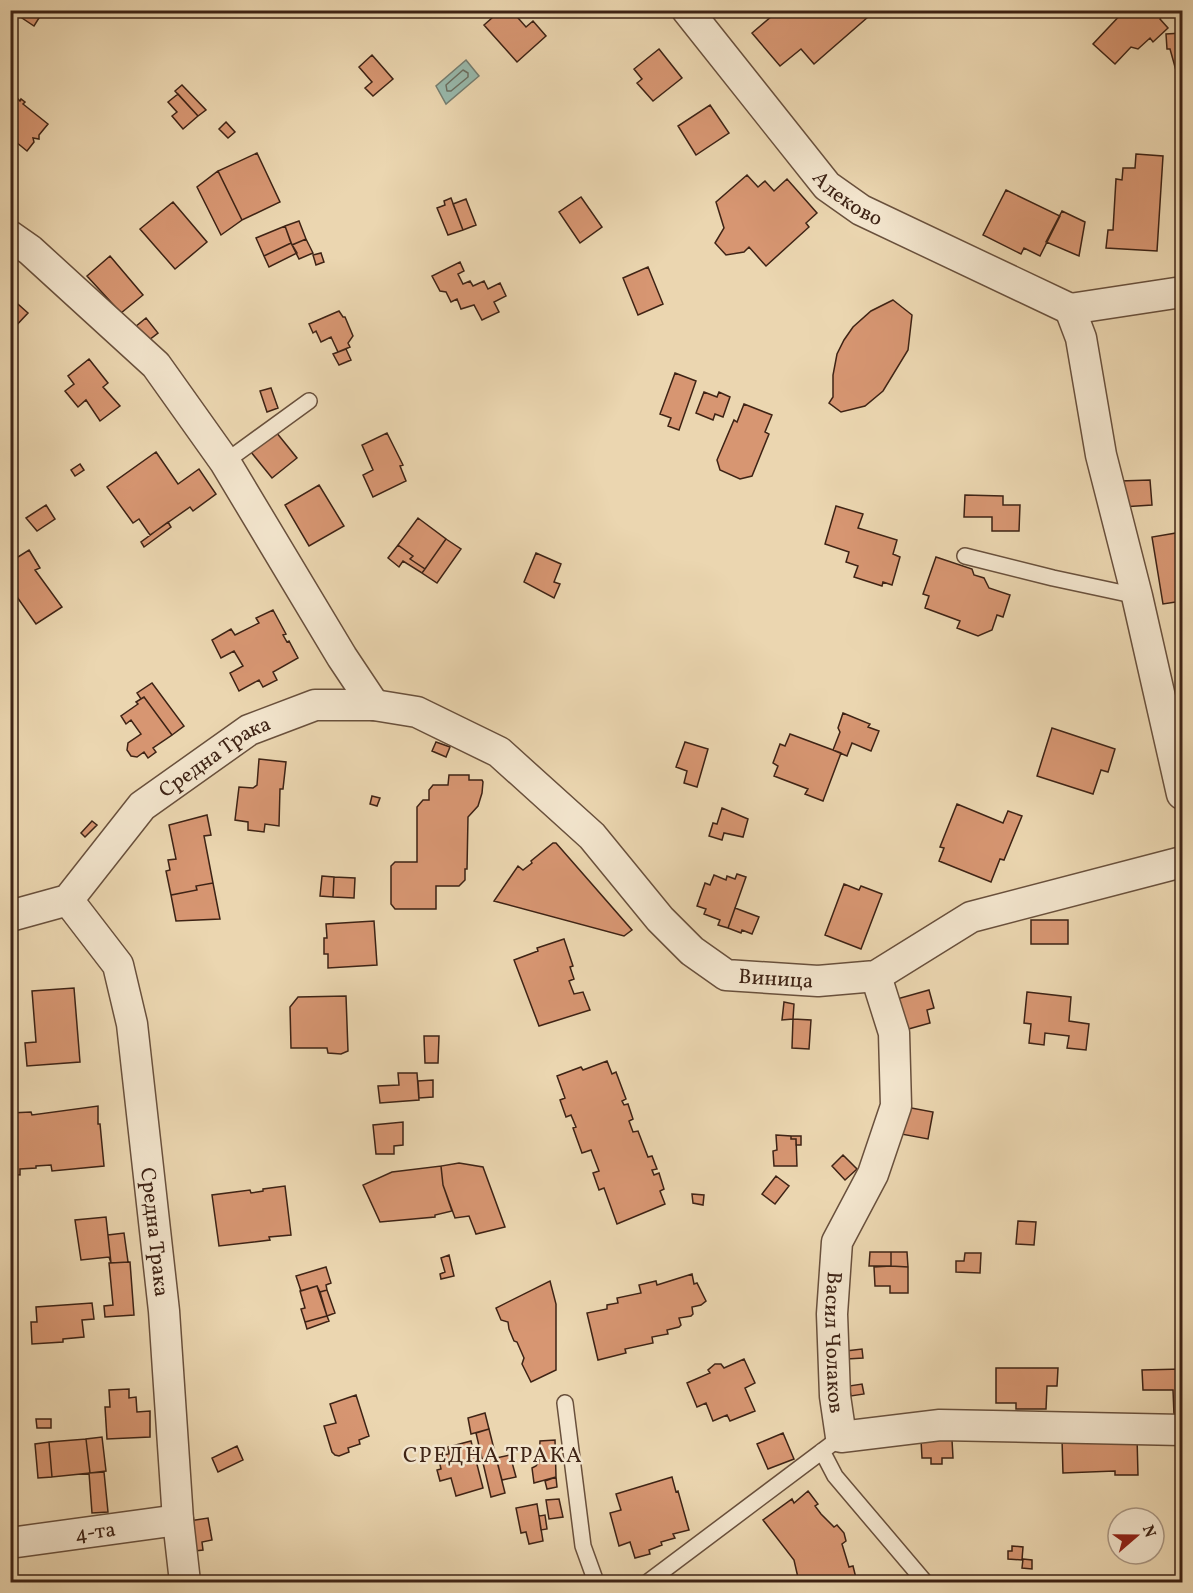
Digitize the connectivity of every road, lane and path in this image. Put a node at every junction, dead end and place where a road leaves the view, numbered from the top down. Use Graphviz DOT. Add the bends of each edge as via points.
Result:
graph roads {
  1 [pos="687,10"];
  2 [pos="10,236"];
  3 [pos="1182,292"];
  4 [pos="1070,309"];
  5 [pos="309,401"];
  6 [pos="225,462"];
  7 [pos="965,556"];
  8 [pos="1137,596"];
  9 [pos="375,705"];
  10 [pos="1182,794"];
  11 [pos="1182,862"];
  12 [pos="68,900"];
  13 [pos="10,916"];
  14 [pos="876,976"];
  15 [pos="565,1403"];
  16 [pos="1182,1430"];
  17 [pos="831,1444"];
  18 [pos="178,1520"];
  19 [pos="10,1543"];
  20 [pos="185,1582"];
  21 [pos="596,1582"];
  22 [pos="648,1582"];
  23 [pos="925,1582"];
  1 -- 4 [label="street, Алеково" via="827,186 861,210"];
  2 -- 6 [label="street" via="156,365"];
  3 -- 4 [label="street"];
  4 -- 8 [label="street" via="1081,338 1101,455"];
  5 -- 6 [label="lane"];
  6 -- 9 [label="street"];
  7 -- 8 [label="lane"];
  8 -- 10 [label="street"];
  9 -- 12 [label="street, Средна Трака" via="315,705 249,730 142,806"];
  9 -- 14 [label="street, Виница" via="417,712 499,752 592,836 692,951 726,975 818,981"];
  11 -- 14 [label="street, Виница" via="971,916"];
  12 -- 13 [label="street"];
  12 -- 18 [label="street, Средна Трака" via="118,965 132,1024 164,1311"];
  14 -- 17 [label="street, Васил Чолаков" via="894,1033 896,1107 873,1174 837,1242"];
  15 -- 21 [label="lane" via="583,1546"];
  16 -- 17 [label="street" via="940,1425"];
  17 -- 22 [label="lane"];
  17 -- 23 [label="lane, Васил Чолаков" via="836,1476"];
  18 -- 19 [label="street, 4-та"];
  18 -- 20 [label="street, Средна Трака"];
}
